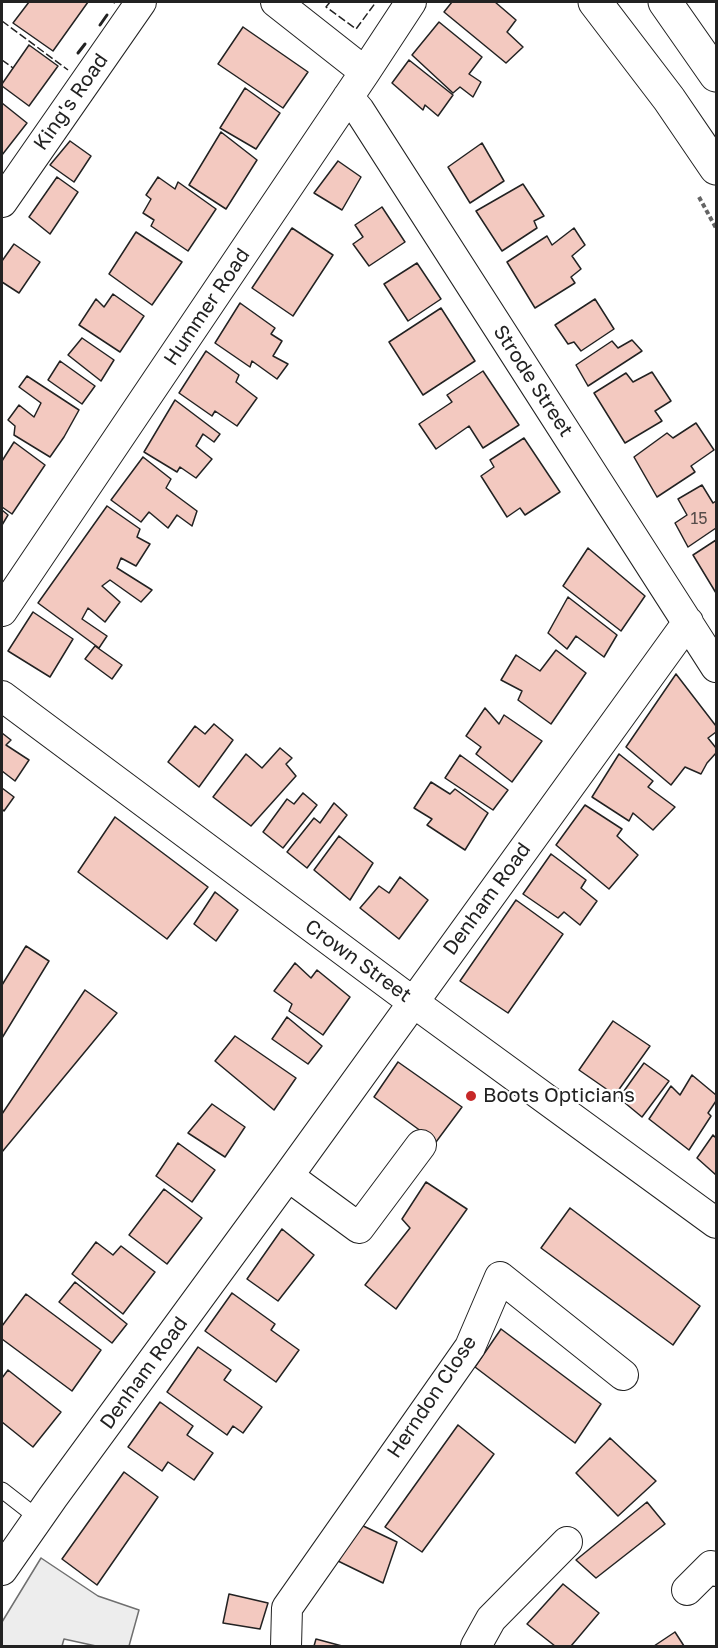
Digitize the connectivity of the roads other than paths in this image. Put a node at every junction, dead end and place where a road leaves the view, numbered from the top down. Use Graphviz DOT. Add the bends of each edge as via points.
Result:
graph roads {
  1 [pos="141,2"];
  2 [pos="276,2"];
  3 [pos="411,2"];
  4 [pos="595,2"];
  5 [pos="665,2"];
  6 [pos="365,72"];
  7 [pos="717,75"];
  8 [pos="348,97"];
  9 [pos="717,168"];
  10 [pos="2,202"];
  11 [pos="2,611"];
  12 [pos="688,622"];
  13 [pos="717,667"];
  14 [pos="2,696"];
  15 [pos="413,1001"];
  16 [pos="421,1145"];
  17 [pos="288,1176"];
  18 [pos="717,1223"];
  19 [pos="623,1375"];
  20 [pos="2,1490"];
  21 [pos="38,1518"];
  22 [pos="567,1542"];
  23 [pos="2,1570"];
  24 [pos="717,1571"];
  25 [pos="687,1590"];
  26 [pos="286,1647"];
  27 [pos="476,1647"];
  1 -- 10 [label="street, King's Road"];
  2 -- 6 [label="street"];
  3 -- 6 [label="street, Hummer Road"];
  4 -- 9 [label="main road"];
  5 -- 7 [label="main road"];
  6 -- 8 [label="street, Hummer Road"];
  8 -- 11 [label="street, Hummer Road"];
  8 -- 12 [label="street, Strode Street"];
  12 -- 13 [label="street, Strode Street"];
  12 -- 15 [label="street, Denham Road"];
  14 -- 15 [label="street, Crown Street"];
  15 -- 17 [label="street, Denham Road"];
  15 -- 18 [label="street, Crown Street"];
  16 -- 17 [label="street" via="359,1228"];
  17 -- 21 [label="street, Denham Road"];
  19 -- 26 [label="street, Herndon Close" via="500,1277 470,1347 287,1608"];
  20 -- 21 [label="lane"];
  21 -- 23 [label="street, Denham Road"];
  22 -- 27 [label="street" via="491,1619"];
  24 -- 25 [label="street" via="711,1566"];
}
